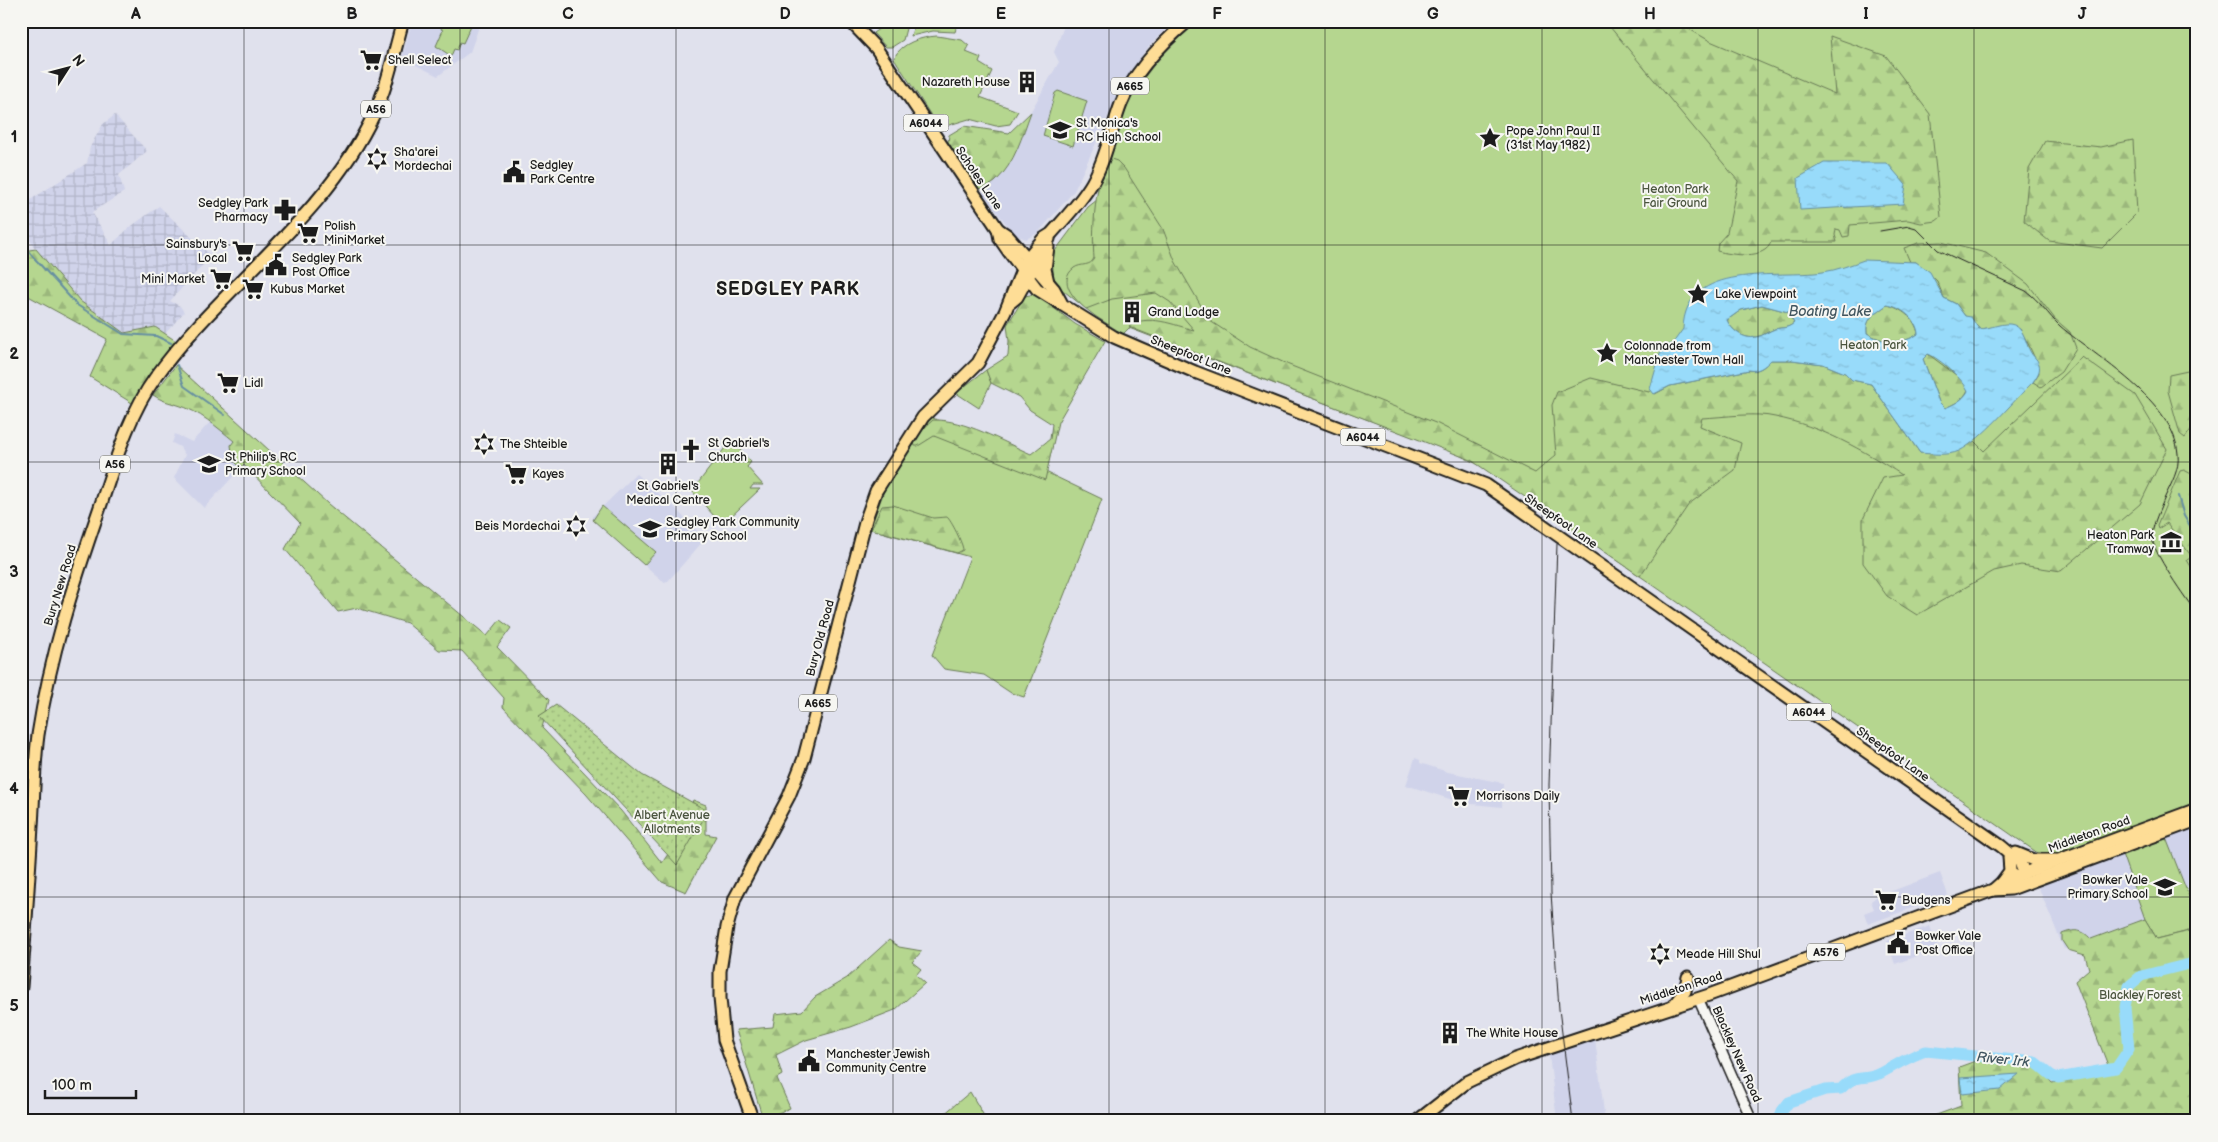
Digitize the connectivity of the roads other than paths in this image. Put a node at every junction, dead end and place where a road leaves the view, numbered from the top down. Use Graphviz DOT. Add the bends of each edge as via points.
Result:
graph roads {
  1 [pos="403,21"];
  2 [pos="850,21"];
  3 [pos="1188,21"];
  4 [pos="1002,232"];
  5 [pos="1047,239"];
  6 [pos="1028,270"];
  7 [pos="1048,283"];
  8 [pos="1057,300"];
  9 [pos="2197,809"];
  10 [pos="2197,820"];
  11 [pos="2106,842"];
  12 [pos="2001,846"];
  13 [pos="2118,848"];
  14 [pos="2009,857"];
  15 [pos="2056,865"];
  16 [pos="2024,873"];
  17 [pos="2002,882"];
  18 [pos="2019,886"];
  19 [pos="1993,890"];
  20 [pos="1688,977"];
  21 [pos="21,987"];
  22 [pos="1698,998"];
  23 [pos="1674,1005"];
  24 [pos="753,1121"];
  25 [pos="1417,1121"];
  26 [pos="1752,1121"];
  1 -- 21 [label="main road, Bury New Road / A56" via="374,115 357,144 327,186 274,248 166,364 145,394 124,438 71,589 51,660 38,738"];
  2 -- 4 [label="main road, Scholes Lane / A6044" via="880,53"];
  3 -- 5 [label="main road, Bury Old Road / A665" via="1139,72 1122,102 1091,185"];
  4 -- 5 [label="main road" via="1024,244"];
  4 -- 6 [label="main road, Scholes Lane / A6044" via="1000,239"];
  5 -- 6 [label="main road, Bury Old Road / A665"];
  5 -- 7 [label="main road" via="1045,269"];
  6 -- 7 [label="main road, Sheepfoot Lane / A6044"];
  6 -- 8 [label="main road"];
  6 -- 24 [label="main road, Bury Old Road / A665" via="1017,297 1008,305 978,363 924,417 876,491 804,758 789,796 735,898 720,972 720,998 724,1040"];
  7 -- 8 [label="main road, Sheepfoot Lane / A6044"];
  8 -- 12 [label="main road, Sheepfoot Lane / A6044" via="1088,322 1129,344 1486,486"];
  9 -- 11 [label="main road, Middleton Road / A576"];
  10 -- 13 [label="main road, Middleton Road / A576"];
  11 -- 13 [label="main road"];
  11 -- 15 [label="main road, Middleton Road / A576"];
  12 -- 14 [label="main road, Sheepfoot Lane / A6044"];
  12 -- 15 [label="main road, Sheepfoot Lane / A6044" via="2027,859"];
  12 -- 16 [label="main road, Sheepfoot Lane / A6044" via="2020,862"];
  13 -- 15 [label="main road, Middleton Road / A576"];
  14 -- 16 [label="main road, Sheepfoot Lane / A6044"];
  14 -- 17 [label="main road" via="2010,871"];
  15 -- 16 [label="main road, A576" via="2030,875"];
  15 -- 18 [label="main road, Middleton Road / A576"];
  16 -- 17 [label="main road, Middleton Road / A576"];
  16 -- 18 [label="main road"];
  17 -- 19 [label="main road, Middleton Road / A576"];
  18 -- 19 [label="main road, Middleton Road / A576"];
  19 -- 22 [label="main road, Middleton Road / A576"];
  20 -- 23 [label="main road" via="1685,991"];
  22 -- 23 [label="main road, Middleton Road / A576"];
  22 -- 26 [label="street, Blackley New Road"];
  23 -- 25 [label="main road, Middleton Road / A576" via="1515,1059 1467,1082"];
}
